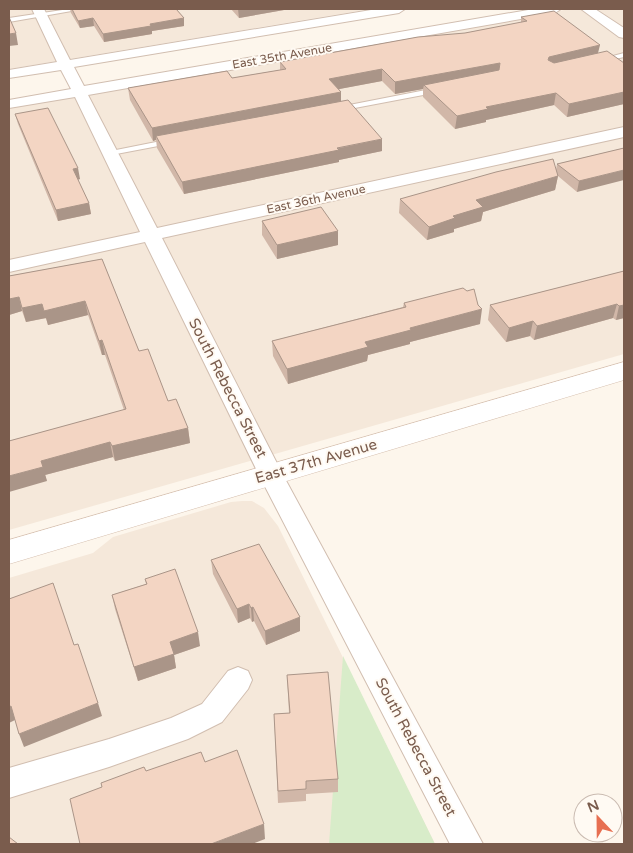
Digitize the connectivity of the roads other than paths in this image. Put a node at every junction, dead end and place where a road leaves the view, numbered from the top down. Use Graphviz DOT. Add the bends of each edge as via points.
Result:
graph roads {
  1 [pos="80,9"];
  2 [pos="399,9"];
  3 [pos="555,9"];
  4 [pos="587,9"];
  5 [pos="40,12"];
  6 [pos="9,20"];
  7 [pos="624,34"];
  8 [pos="624,55"];
  9 [pos="597,61"];
  10 [pos="67,64"];
  11 [pos="9,74"];
  12 [pos="445,88"];
  13 [pos="81,91"];
  14 [pos="9,104"];
  15 [pos="328,111"];
  16 [pos="624,132"];
  17 [pos="180,140"];
  18 [pos="112,153"];
  19 [pos="151,235"];
  20 [pos="9,266"];
  21 [pos="624,371"];
  22 [pos="271,475"];
  23 [pos="9,552"];
  24 [pos="238,680"];
  25 [pos="9,783"];
  26 [pos="467,844"];
  1 -- 5 [label="lane"];
  2 -- 10 [label="street, East 35th Avenue"];
  3 -- 13 [label="street, East 35th Avenue"];
  4 -- 7 [label="street"];
  5 -- 6 [label="lane"];
  5 -- 10 [label="street, South Rebecca Street"];
  8 -- 9 [label="lane"];
  10 -- 11 [label="street, East 35th Avenue"];
  10 -- 13 [label="street, South Rebecca Street"];
  12 -- 15 [label="lane"];
  13 -- 14 [label="street, East 35th Avenue"];
  13 -- 18 [label="street, South Rebecca Street"];
  16 -- 19 [label="street, East 36th Avenue"];
  17 -- 18 [label="lane"];
  18 -- 19 [label="street, South Rebecca Street"];
  19 -- 20 [label="street, East 36th Avenue"];
  19 -- 22 [label="street, South Rebecca Street"];
  21 -- 22 [label="street, East 37th Avenue"];
  22 -- 23 [label="street, East 37th Avenue"];
  22 -- 26 [label="street, South Rebecca Street"];
  24 -- 25 [label="street" via="212,714 109,753"];
}
